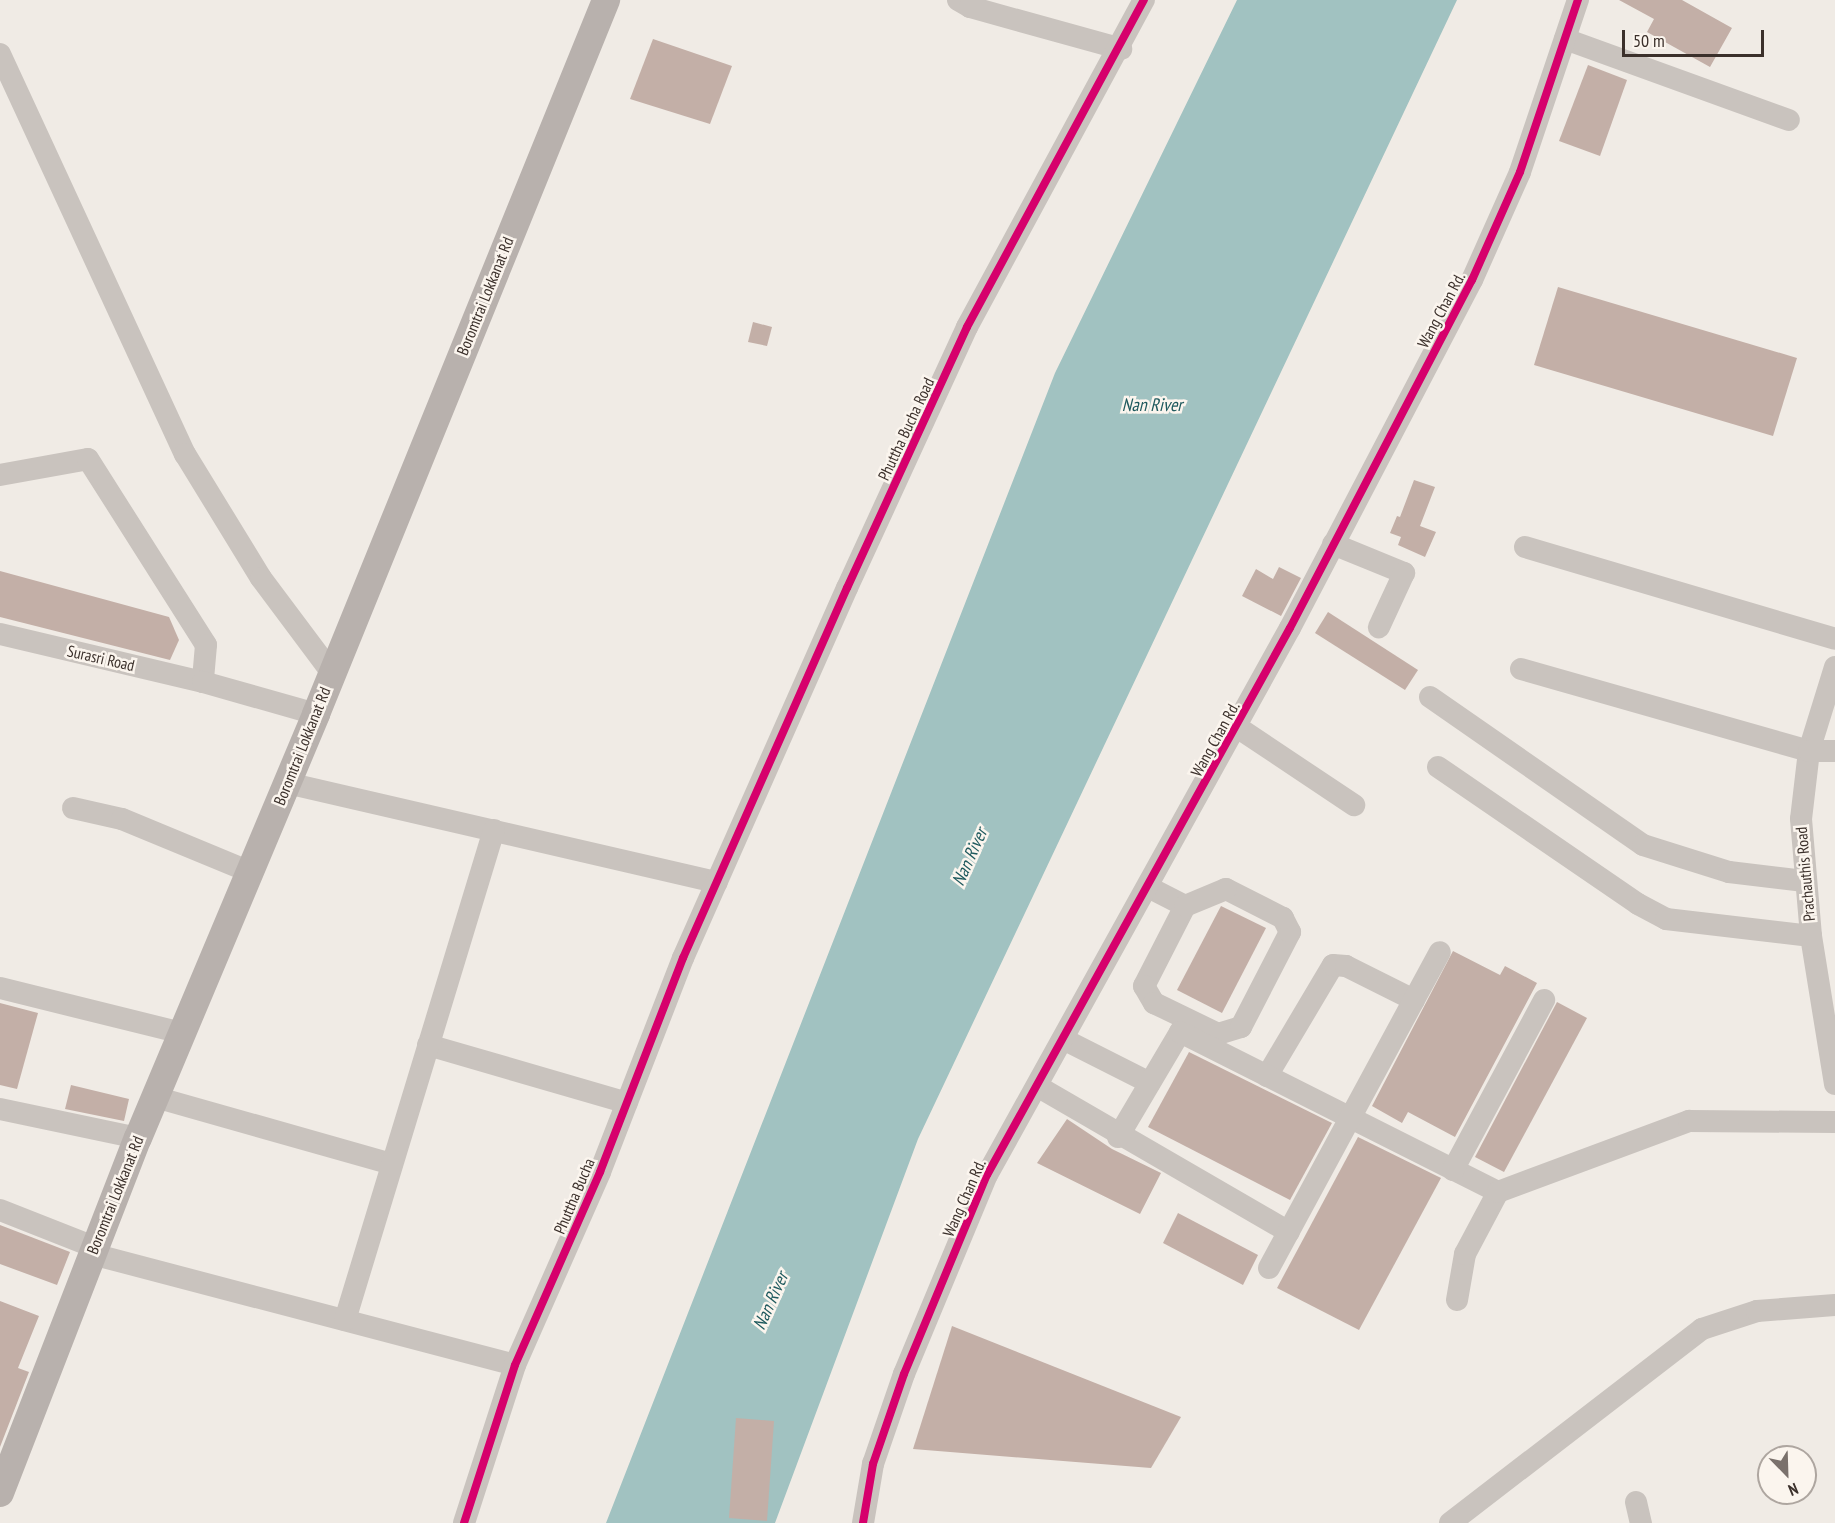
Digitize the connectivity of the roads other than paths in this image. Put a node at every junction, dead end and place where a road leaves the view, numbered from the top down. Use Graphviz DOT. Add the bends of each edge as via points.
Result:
graph roads {
  1 [pos="606,0"];
  2 [pos="958,0"];
  3 [pos="1144,0"];
  4 [pos="1578,0"];
  5 [pos="1565,39"];
  6 [pos="1121,49"];
  7 [pos="0,54"];
  8 [pos="1789,120"];
  9 [pos="0,476"];
  10 [pos="1333,544"];
  11 [pos="1525,547"];
  12 [pos="1379,627"];
  13 [pos="0,634"];
  14 [pos="1835,639"];
  15 [pos="1835,667"];
  16 [pos="1521,669"];
  17 [pos="332,673"];
  18 [pos="203,682"];
  19 [pos="1430,697"];
  20 [pos="316,714"];
  21 [pos="1237,727"];
  22 [pos="1835,751"];
  23 [pos="1809,752"];
  24 [pos="1438,767"];
  25 [pos="287,783"];
  26 [pos="1354,805"];
  27 [pos="73,808"];
  28 [pos="494,830"];
  29 [pos="250,872"];
  30 [pos="1804,881"];
  31 [pos="717,882"];
  32 [pos="1150,888"];
  33 [pos="1185,906"];
  34 [pos="1811,936"];
  35 [pos="1440,952"];
  36 [pos="0,988"];
  37 [pos="1414,1000"];
  38 [pos="1544,1000"];
  39 [pos="1829,1017"];
  40 [pos="182,1033"];
  41 [pos="1063,1039"];
  42 [pos="428,1045"];
  43 [pos="1267,1076"];
  44 [pos="1150,1083"];
  45 [pos="1835,1084"];
  46 [pos="1037,1086"];
  47 [pos="155,1097"];
  48 [pos="627,1103"];
  49 [pos="0,1109"];
  50 [pos="1350,1118"];
  51 [pos="1835,1122"];
  52 [pos="1118,1137"];
  53 [pos="138,1138"];
  54 [pos="392,1164"];
  55 [pos="1453,1170"];
  56 [pos="1498,1192"];
  57 [pos="0,1210"];
  58 [pos="1289,1232"];
  59 [pos="93,1250"];
  60 [pos="1269,1268"];
  61 [pos="1457,1300"];
  62 [pos="1835,1305"];
  63 [pos="345,1320"];
  64 [pos="515,1365"];
  65 [pos="0,1493"];
  66 [pos="464,1523"];
  67 [pos="863,1523"];
  68 [pos="1450,1523"];
  1 -- 17 [label="main road, Boromtrai Lokkanat Rd"];
  2 -- 6 [label="street" via="970,7"];
  3 -- 6 [label="street, Phuttha Bucha Road"];
  4 -- 5 [label="street, Wang Chan Rd."];
  5 -- 8 [label="street"];
  5 -- 10 [label="street, Wang Chan Rd." via="1520,172 1472,280"];
  6 -- 31 [label="street, Phuttha Bucha Road" via="967,327"];
  7 -- 17 [label="street" via="185,454 261,578"];
  9 -- 18 [label="street" via="88,459 206,645"];
  10 -- 12 [label="street" via="1404,573"];
  10 -- 21 [label="street, Wang Chan Rd."];
  11 -- 14 [label="street"];
  13 -- 18 [label="street, Surasri Road"];
  15 -- 23 [label="street, Prachauthis Road"];
  16 -- 23 [label="street"];
  17 -- 20 [label="main road, Boromtrai Lokkanat Rd"];
  18 -- 20 [label="street, Surasri Road"];
  19 -- 30 [label="street" via="1643,845 1729,872"];
  20 -- 25 [label="main road, Boromtrai Lokkanat Rd"];
  21 -- 26 [label="street"];
  21 -- 32 [label="street, Wang Chan Rd."];
  22 -- 23 [label="street"];
  23 -- 30 [label="street, Prachauthis Road" via="1801,819"];
  24 -- 34 [label="street" via="1638,904 1666,919"];
  25 -- 28 [label="street"];
  25 -- 29 [label="main road, Boromtrai Lokkanat Rd"];
  27 -- 29 [label="street" via="123,819"];
  28 -- 31 [label="street"];
  28 -- 42 [label="street"];
  29 -- 40 [label="main road, Boromtrai Lokkanat Rd"];
  30 -- 34 [label="street, Prachauthis Road"];
  31 -- 48 [label="street, Phuttha Bucha"];
  32 -- 33 [label="street"];
  32 -- 41 [label="street, Wang Chan Rd."];
  33 -- 33 [label="street" via="1226,889 1283,918 1290,932 1241,1027 1218,1034 1154,1003 1144,986"];
  34 -- 39 [label="street, Prachauthis Road"];
  35 -- 37 [label="street"];
  36 -- 40 [label="street"];
  37 -- 43 [label="street" via="1346,966 1333,965"];
  37 -- 50 [label="street"];
  38 -- 55 [label="street"];
  39 -- 45 [label="street, Prachauthis Road"];
  40 -- 47 [label="main road, Boromtrai Lokkanat Rd"];
  41 -- 44 [label="street"];
  41 -- 46 [label="street, Wang Chan Rd."];
  42 -- 48 [label="street"];
  42 -- 54 [label="street"];
  43 -- 44 [label="street" via="1180,1032"];
  43 -- 50 [label="street"];
  44 -- 52 [label="street"];
  46 -- 52 [label="street"];
  46 -- 67 [label="street, Wang Chan Rd." via="987,1175 904,1374 873,1464"];
  47 -- 53 [label="main road, Boromtrai Lokkanat Rd"];
  47 -- 54 [label="street"];
  48 -- 64 [label="street, Phuttha Bucha"];
  49 -- 53 [label="street"];
  50 -- 55 [label="street"];
  50 -- 58 [label="street"];
  51 -- 56 [label="street" via="1689,1121"];
  52 -- 58 [label="street"];
  53 -- 59 [label="main road, Boromtrai Lokkanat Rd"];
  54 -- 63 [label="street"];
  55 -- 56 [label="street"];
  56 -- 61 [label="street" via="1465,1254"];
  57 -- 59 [label="street"];
  58 -- 60 [label="street"];
  59 -- 63 [label="street"];
  59 -- 65 [label="main road, Boromtrai Lokkanat Rd"];
  62 -- 68 [label="street" via="1757,1311 1702,1329"];
  63 -- 64 [label="street"];
  64 -- 66 [label="street, Phuttha Bucha"];
}
